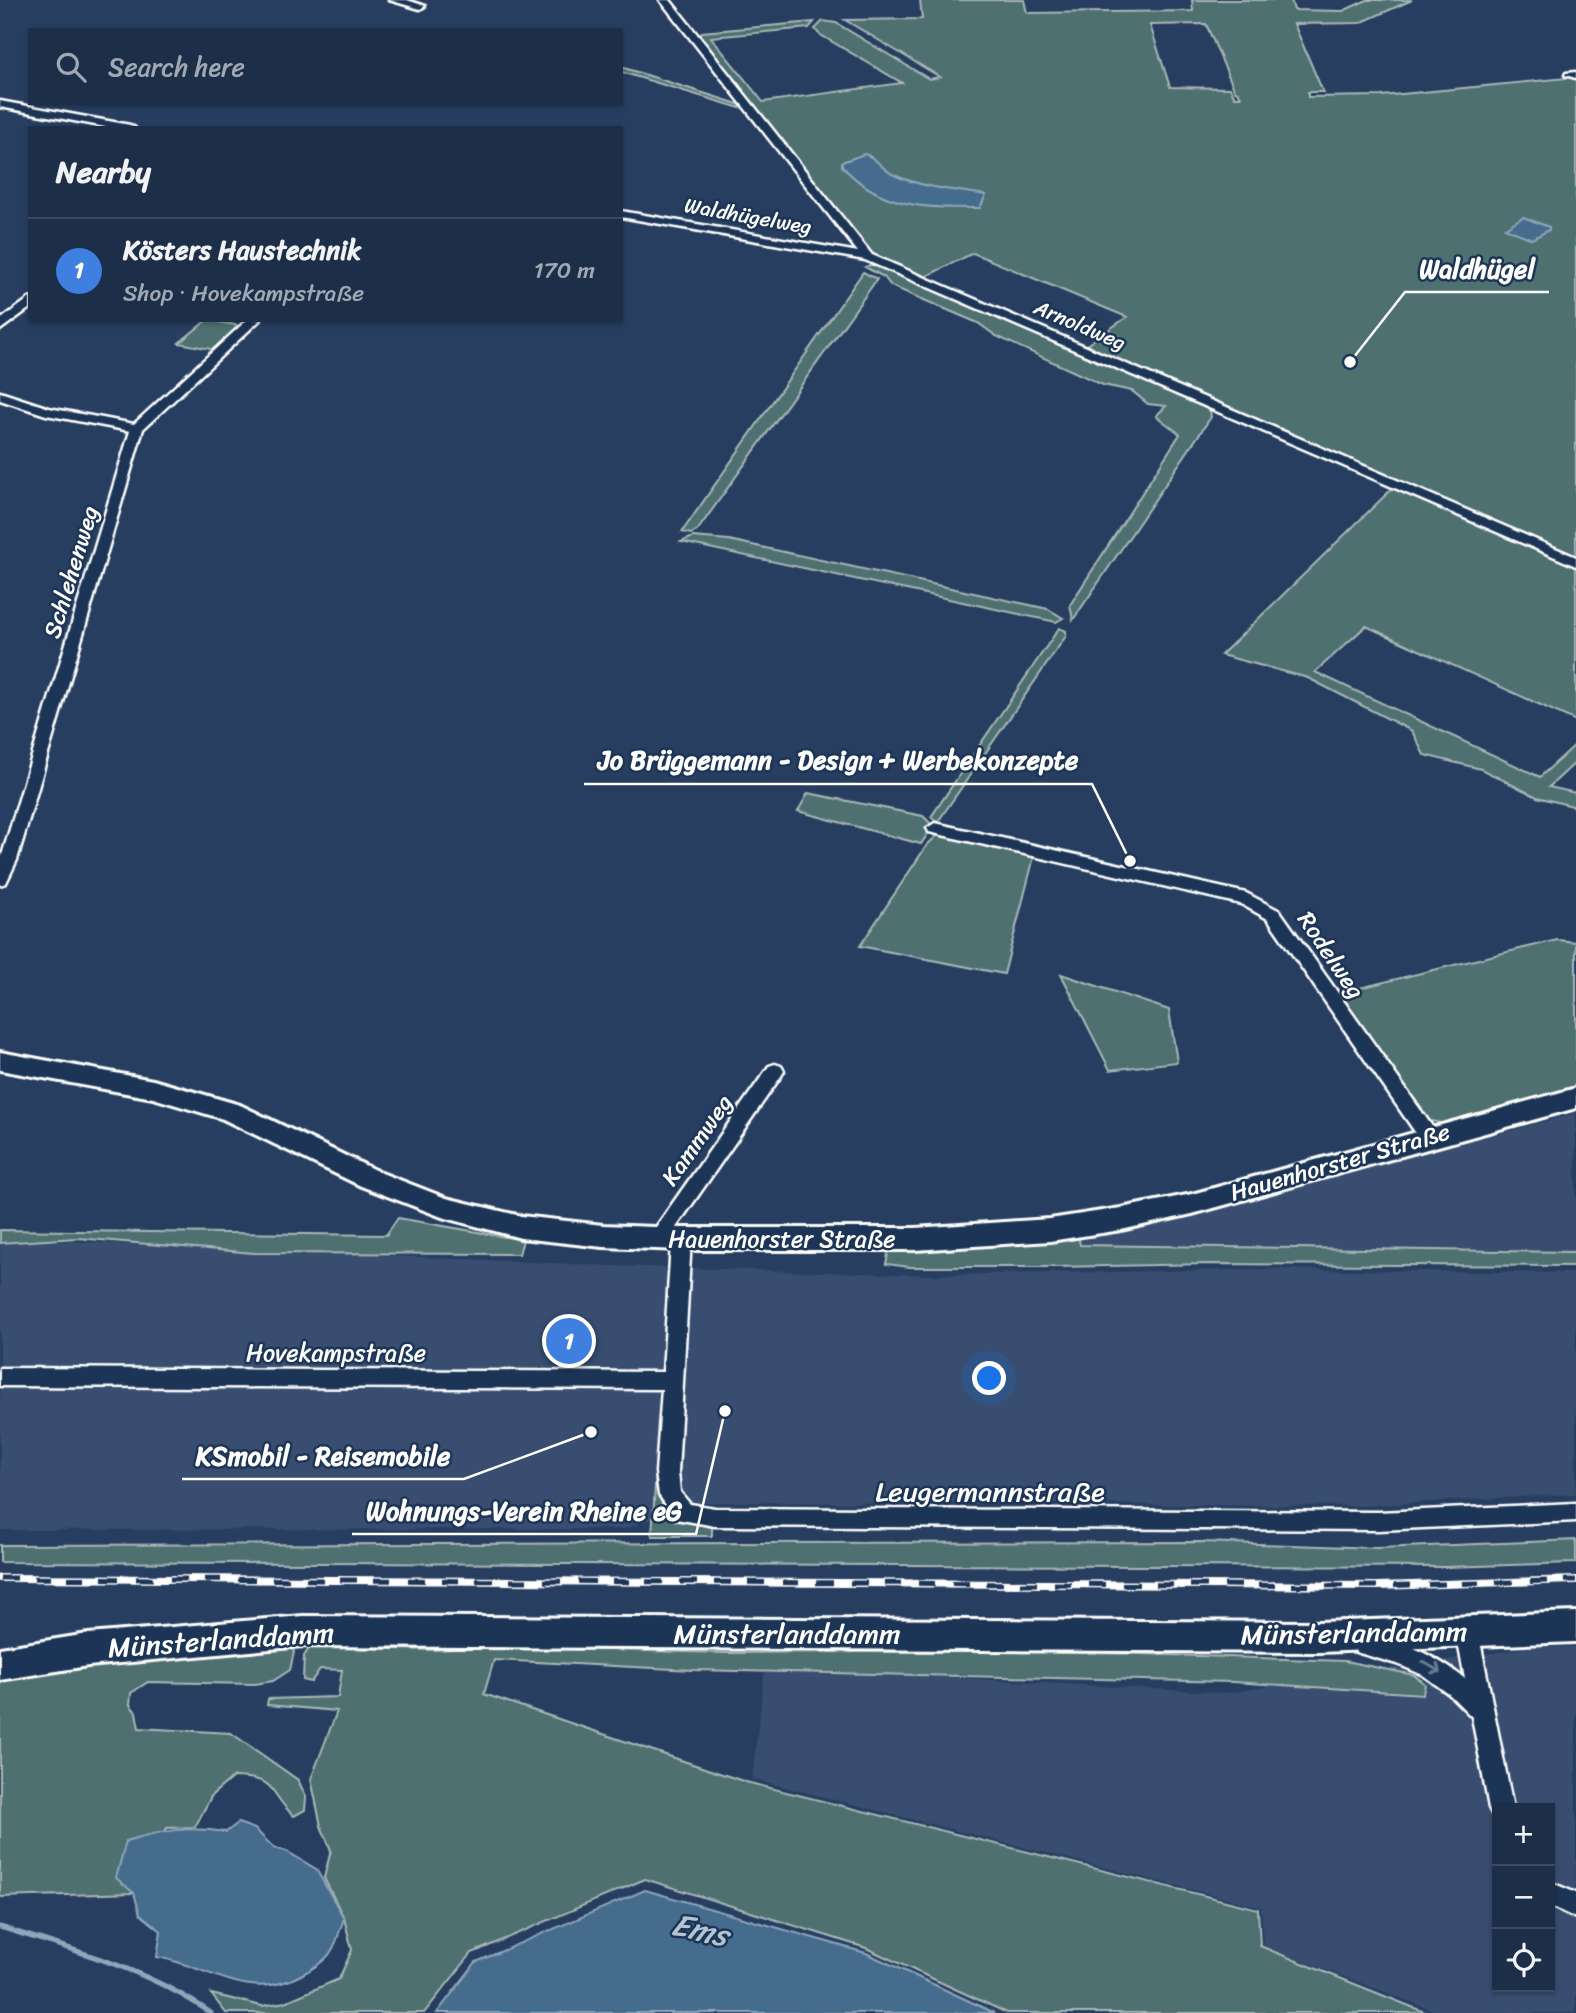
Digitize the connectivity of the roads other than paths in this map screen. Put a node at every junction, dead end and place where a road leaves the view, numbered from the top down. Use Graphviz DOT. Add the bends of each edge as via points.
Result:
graph roads {
  1 [pos="394,0"];
  2 [pos="665,0"];
  3 [pos="421,6"];
  4 [pos="0,104"];
  5 [pos="119,126"];
  6 [pos="623,214"];
  7 [pos="868,257"];
  8 [pos="28,304"];
  9 [pos="252,322"];
  10 [pos="0,326"];
  11 [pos="0,396"];
  12 [pos="137,428"];
  13 [pos="1576,562"];
  14 [pos="935,828"];
  15 [pos="0,879"];
  16 [pos="0,1061"];
  17 [pos="775,1071"];
  18 [pos="1576,1098"];
  19 [pos="1429,1137"];
  20 [pos="672,1238"];
  21 [pos="0,1377"];
  22 [pos="671,1381"];
  23 [pos="1576,1512"];
  24 [pos="1576,1627"];
  25 [pos="1467,1631"];
  26 [pos="1319,1637"];
  27 [pos="0,1664"];
  28 [pos="1485,1715"];
  29 [pos="1500,1803"];
  30 [pos="1555,1896"];
  31 [pos="1576,1906"];
  1 -- 3 [label="street"];
  2 -- 7 [label="street, Arnoldweg"];
  4 -- 5 [label="street"];
  6 -- 7 [label="street, Waldhügelweg"];
  7 -- 13 [label="street, Arnoldweg"];
  8 -- 10 [label="street"];
  9 -- 12 [label="street"];
  11 -- 12 [label="street" via="46,411"];
  12 -- 15 [label="street, Schlehenweg"];
  14 -- 19 [label="street, Rodelweg" via="1246,899 1274,915"];
  16 -- 20 [label="street, Hauenhorster Straße" via="153,1089 231,1112 370,1179 442,1207 521,1227"];
  17 -- 20 [label="street, Kammweg" via="666,1227"];
  18 -- 19 [label="street, Hauenhorster Straße"];
  19 -- 20 [label="street, Hauenhorster Straße" via="1192,1204 1049,1230 915,1239"];
  20 -- 22 [label="street, Leugermannstraße"];
  21 -- 22 [label="street, Hovekampstraße"];
  22 -- 23 [label="street, Leugermannstraße" via="667,1484 676,1504 696,1515 1378,1521"];
  24 -- 25 [label="main road, Münsterlanddamm"];
  25 -- 26 [label="main road, Münsterlanddamm"];
  25 -- 28 [label="street"];
  26 -- 27 [label="main road, Münsterlanddamm" via="303,1631 100,1649"];
  26 -- 28 [label="street, one-way" via="1393,1651 1430,1665 1457,1684"];
  28 -- 29 [label="street"];
  30 -- 31 [label="street"];
}
